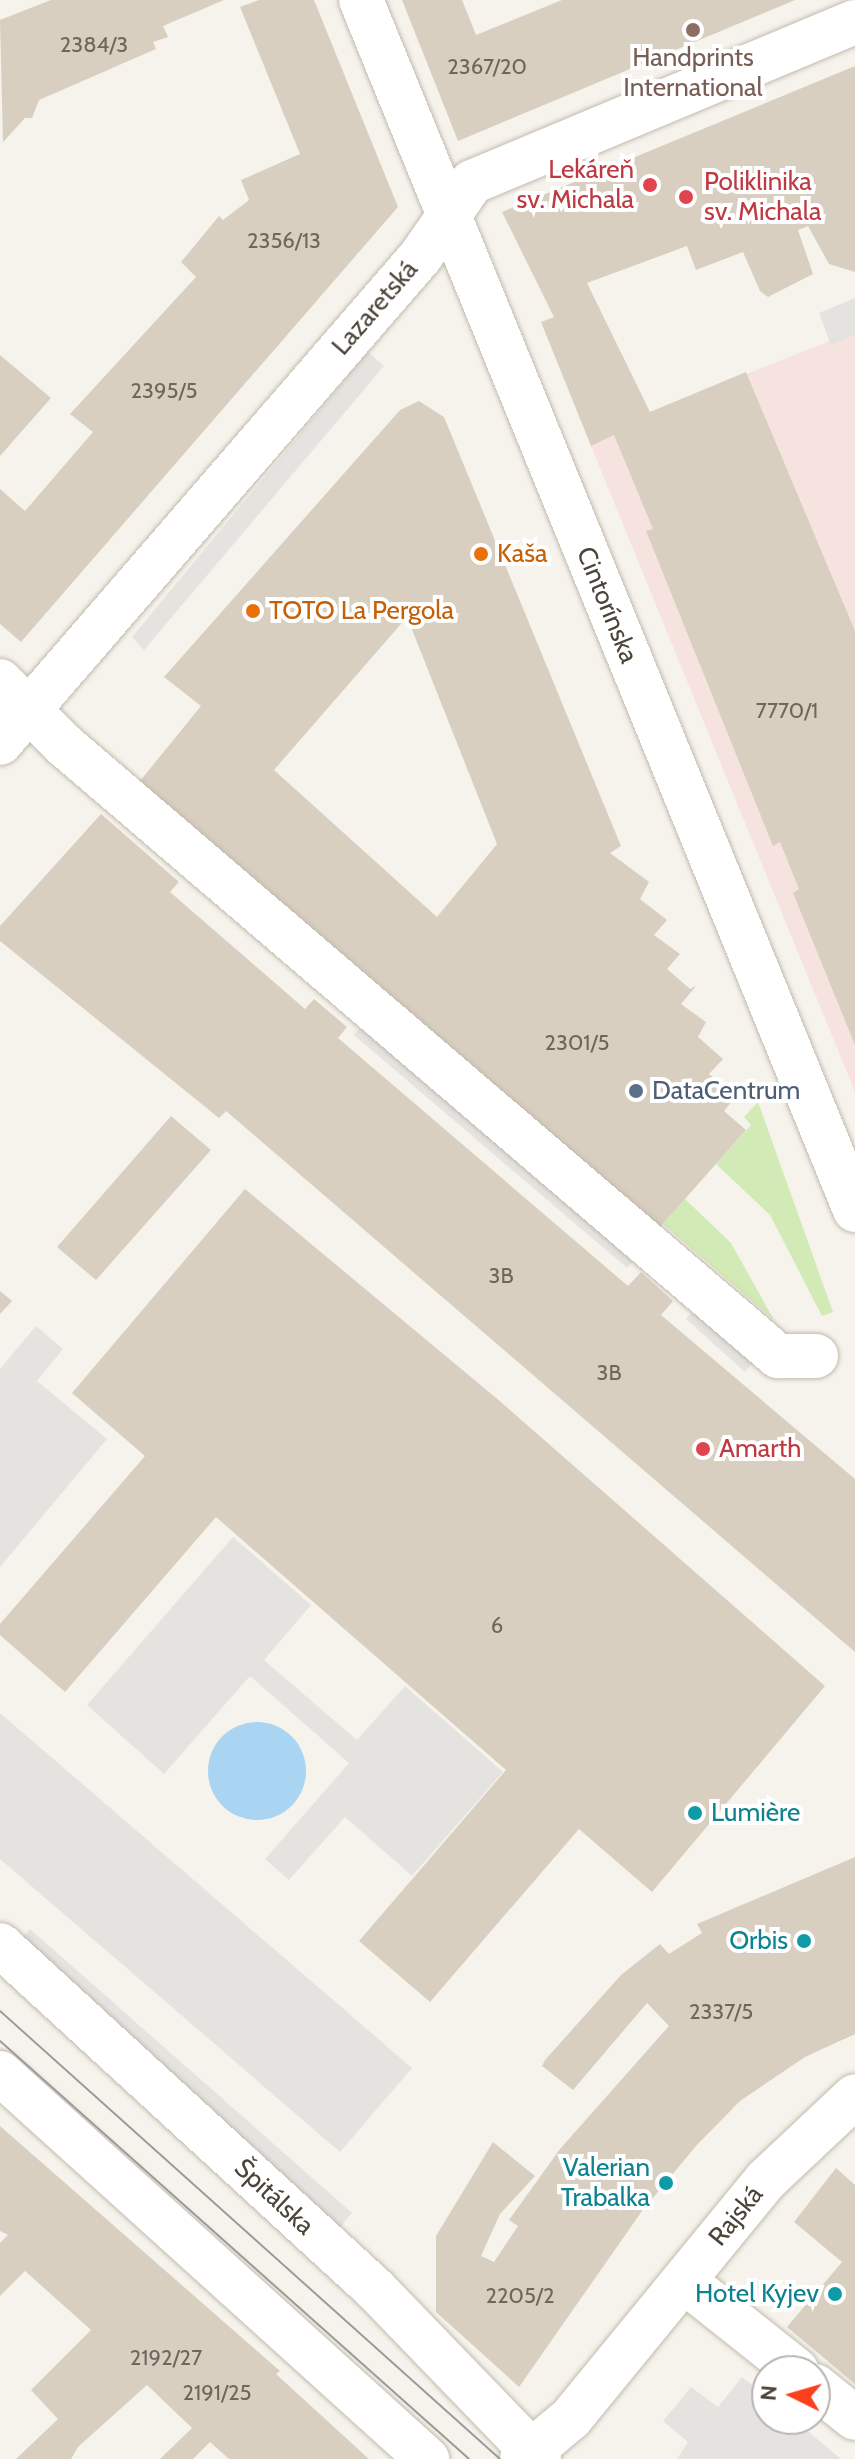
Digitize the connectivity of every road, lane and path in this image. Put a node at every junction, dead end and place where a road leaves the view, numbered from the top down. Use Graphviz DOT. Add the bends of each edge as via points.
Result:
graph roads {
  1 [pos="361,0"];
  2 [pos="855,22"];
  3 [pos="450,218"];
  4 [pos="15,696"];
  5 [pos="0,743"];
  6 [pos="855,1210"];
  7 [pos="816,1356"];
  8 [pos="0,1945"];
  9 [pos="0,2073"];
  10 [pos="855,2096"];
  11 [pos="684,2281"];
  12 [pos="777,2355"];
  13 [pos="831,2399"];
  14 [pos="855,2418"];
  15 [pos="531,2457"];
  16 [pos="427,2459"];
  1 -- 3 [label="street, Cintorínska"];
  2 -- 3 [label="street, Lazaretská" via="472,182"];
  3 -- 4 [label="street, Lazaretská"];
  3 -- 6 [label="street, Cintorínska"];
  4 -- 5 [label="street, Lazaretská"];
  4 -- 7 [label="street" via="64,745 778,1356"];
  8 -- 15 [label="street, Špitálska" via="384,2298"];
  9 -- 16 [label="street"];
  10 -- 11 [label="street, Rajská" via="766,2180"];
  11 -- 12 [label="street"];
  11 -- 15 [label="street, Rajská" via="571,2418"];
  13 -- 14 [label="street"];
}
